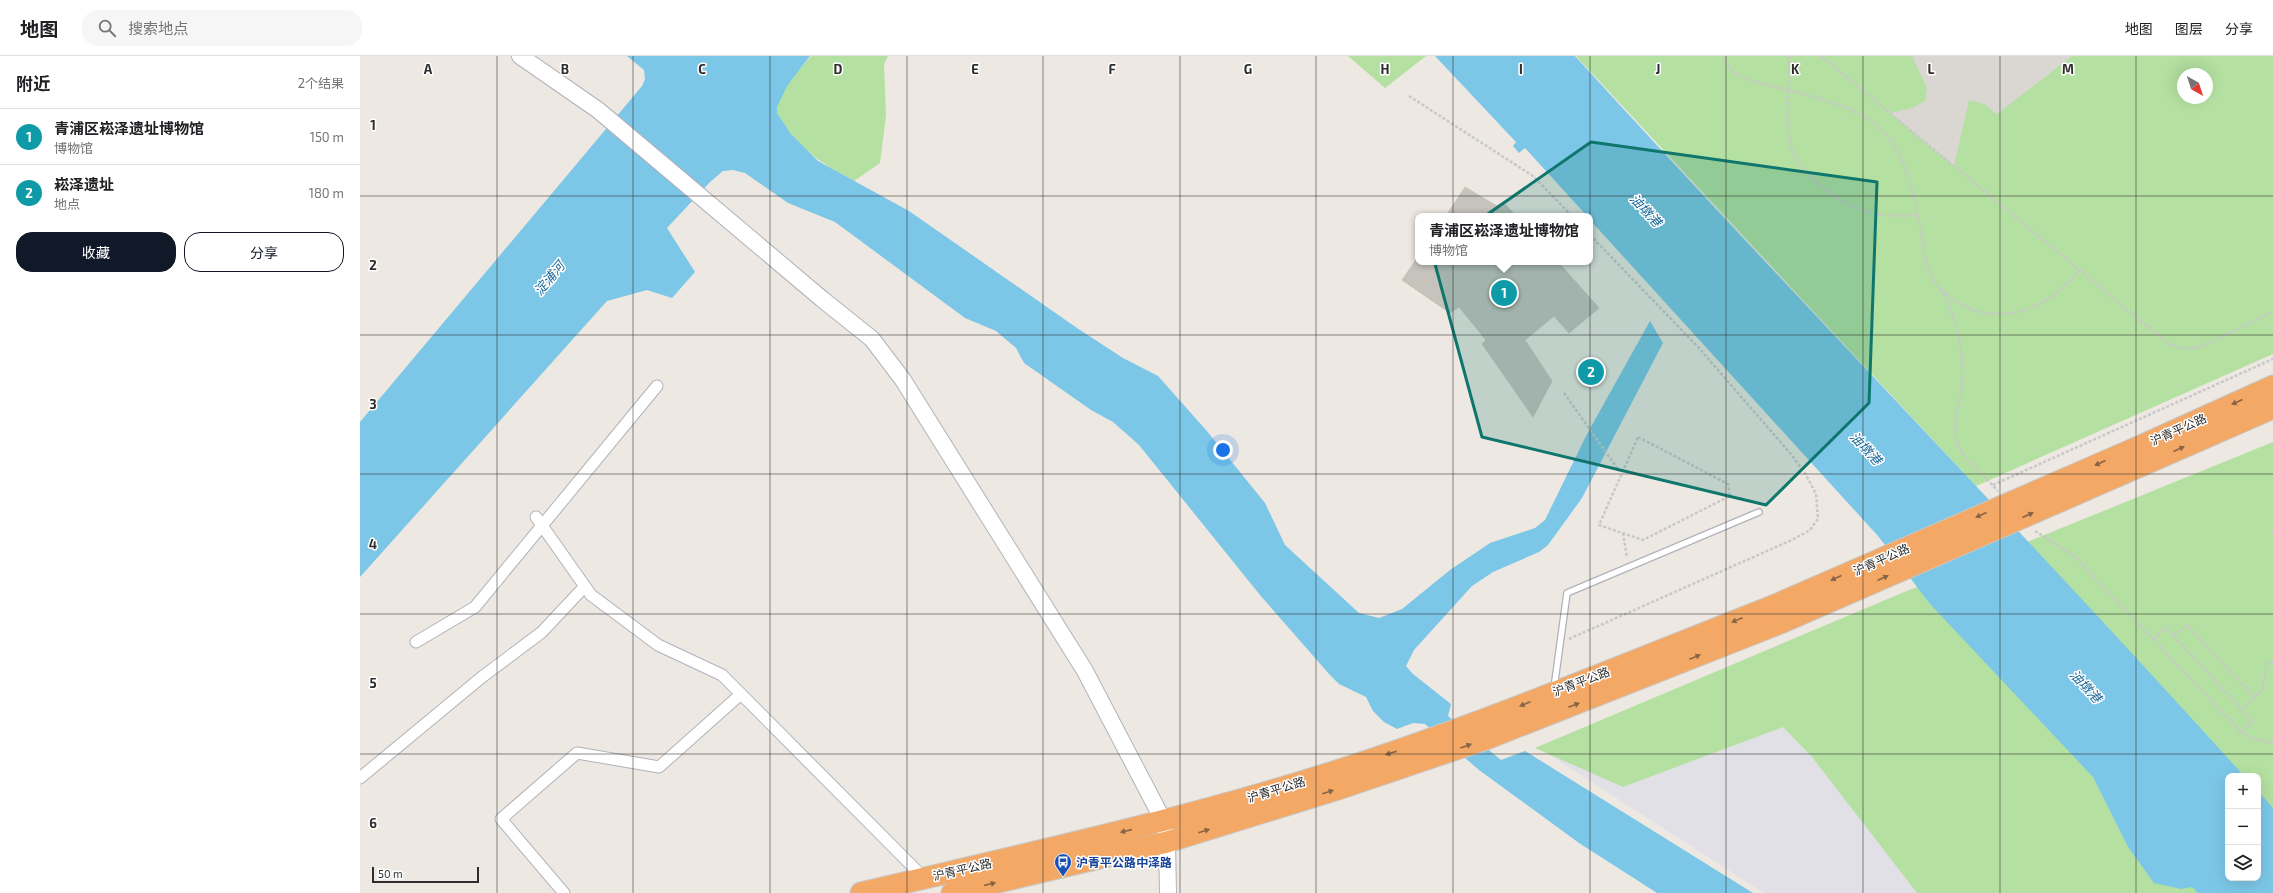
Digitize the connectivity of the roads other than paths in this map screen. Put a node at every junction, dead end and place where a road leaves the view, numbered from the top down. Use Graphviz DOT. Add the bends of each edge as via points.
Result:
graph roads {
  1 [pos="520,56"];
  2 [pos="657,386"];
  3 [pos="2273,386"];
  4 [pos="2273,408"];
  5 [pos="2139,456"];
  6 [pos="1759,512"];
  7 [pos="539,521"];
  8 [pos="585,586"];
  9 [pos="1778,614"];
  10 [pos="416,642"];
  11 [pos="1554,692"];
  12 [pos="741,694"];
  13 [pos="360,778"];
  14 [pos="1164,822"];
  15 [pos="1167,842"];
  16 [pos="924,878"];
  17 [pos="564,893"];
  18 [pos="861,893"];
  19 [pos="952,893"];
  20 [pos="1168,893"];
  1 -- 14 [label="street" via="598,110 872,339 903,380 1085,671"];
  2 -- 7 [label="street"];
  3 -- 5 [label="highway, 沪青平公路, one-way"];
  5 -- 4 [label="highway, 沪青平公路, one-way"];
  5 -- 9 [label="highway, 沪青平公路, bridge"];
  6 -- 11 [label="lane" via="1566,593"];
  7 -- 8 [label="street"];
  7 -- 10 [label="street" via="475,607"];
  8 -- 12 [label="street" via="591,595 658,645 722,675"];
  8 -- 13 [label="street" via="542,632 482,677"];
  9 -- 11 [label="highway, 沪青平公路, one-way"];
  15 -- 9 [label="highway, 沪青平公路, one-way" via="1486,739"];
  11 -- 14 [label="highway, 沪青平公路, one-way" via="1464,728 1328,773"];
  12 -- 16 [label="street"];
  12 -- 17 [label="street" via="659,768 577,753 501,819"];
  14 -- 15 [label="street"];
  14 -- 16 [label="highway, 沪青平公路, one-way"];
  19 -- 15 [label="highway, 沪青平公路, one-way"];
  15 -- 20 [label="street"];
  16 -- 18 [label="highway, 沪青平公路"];
}
